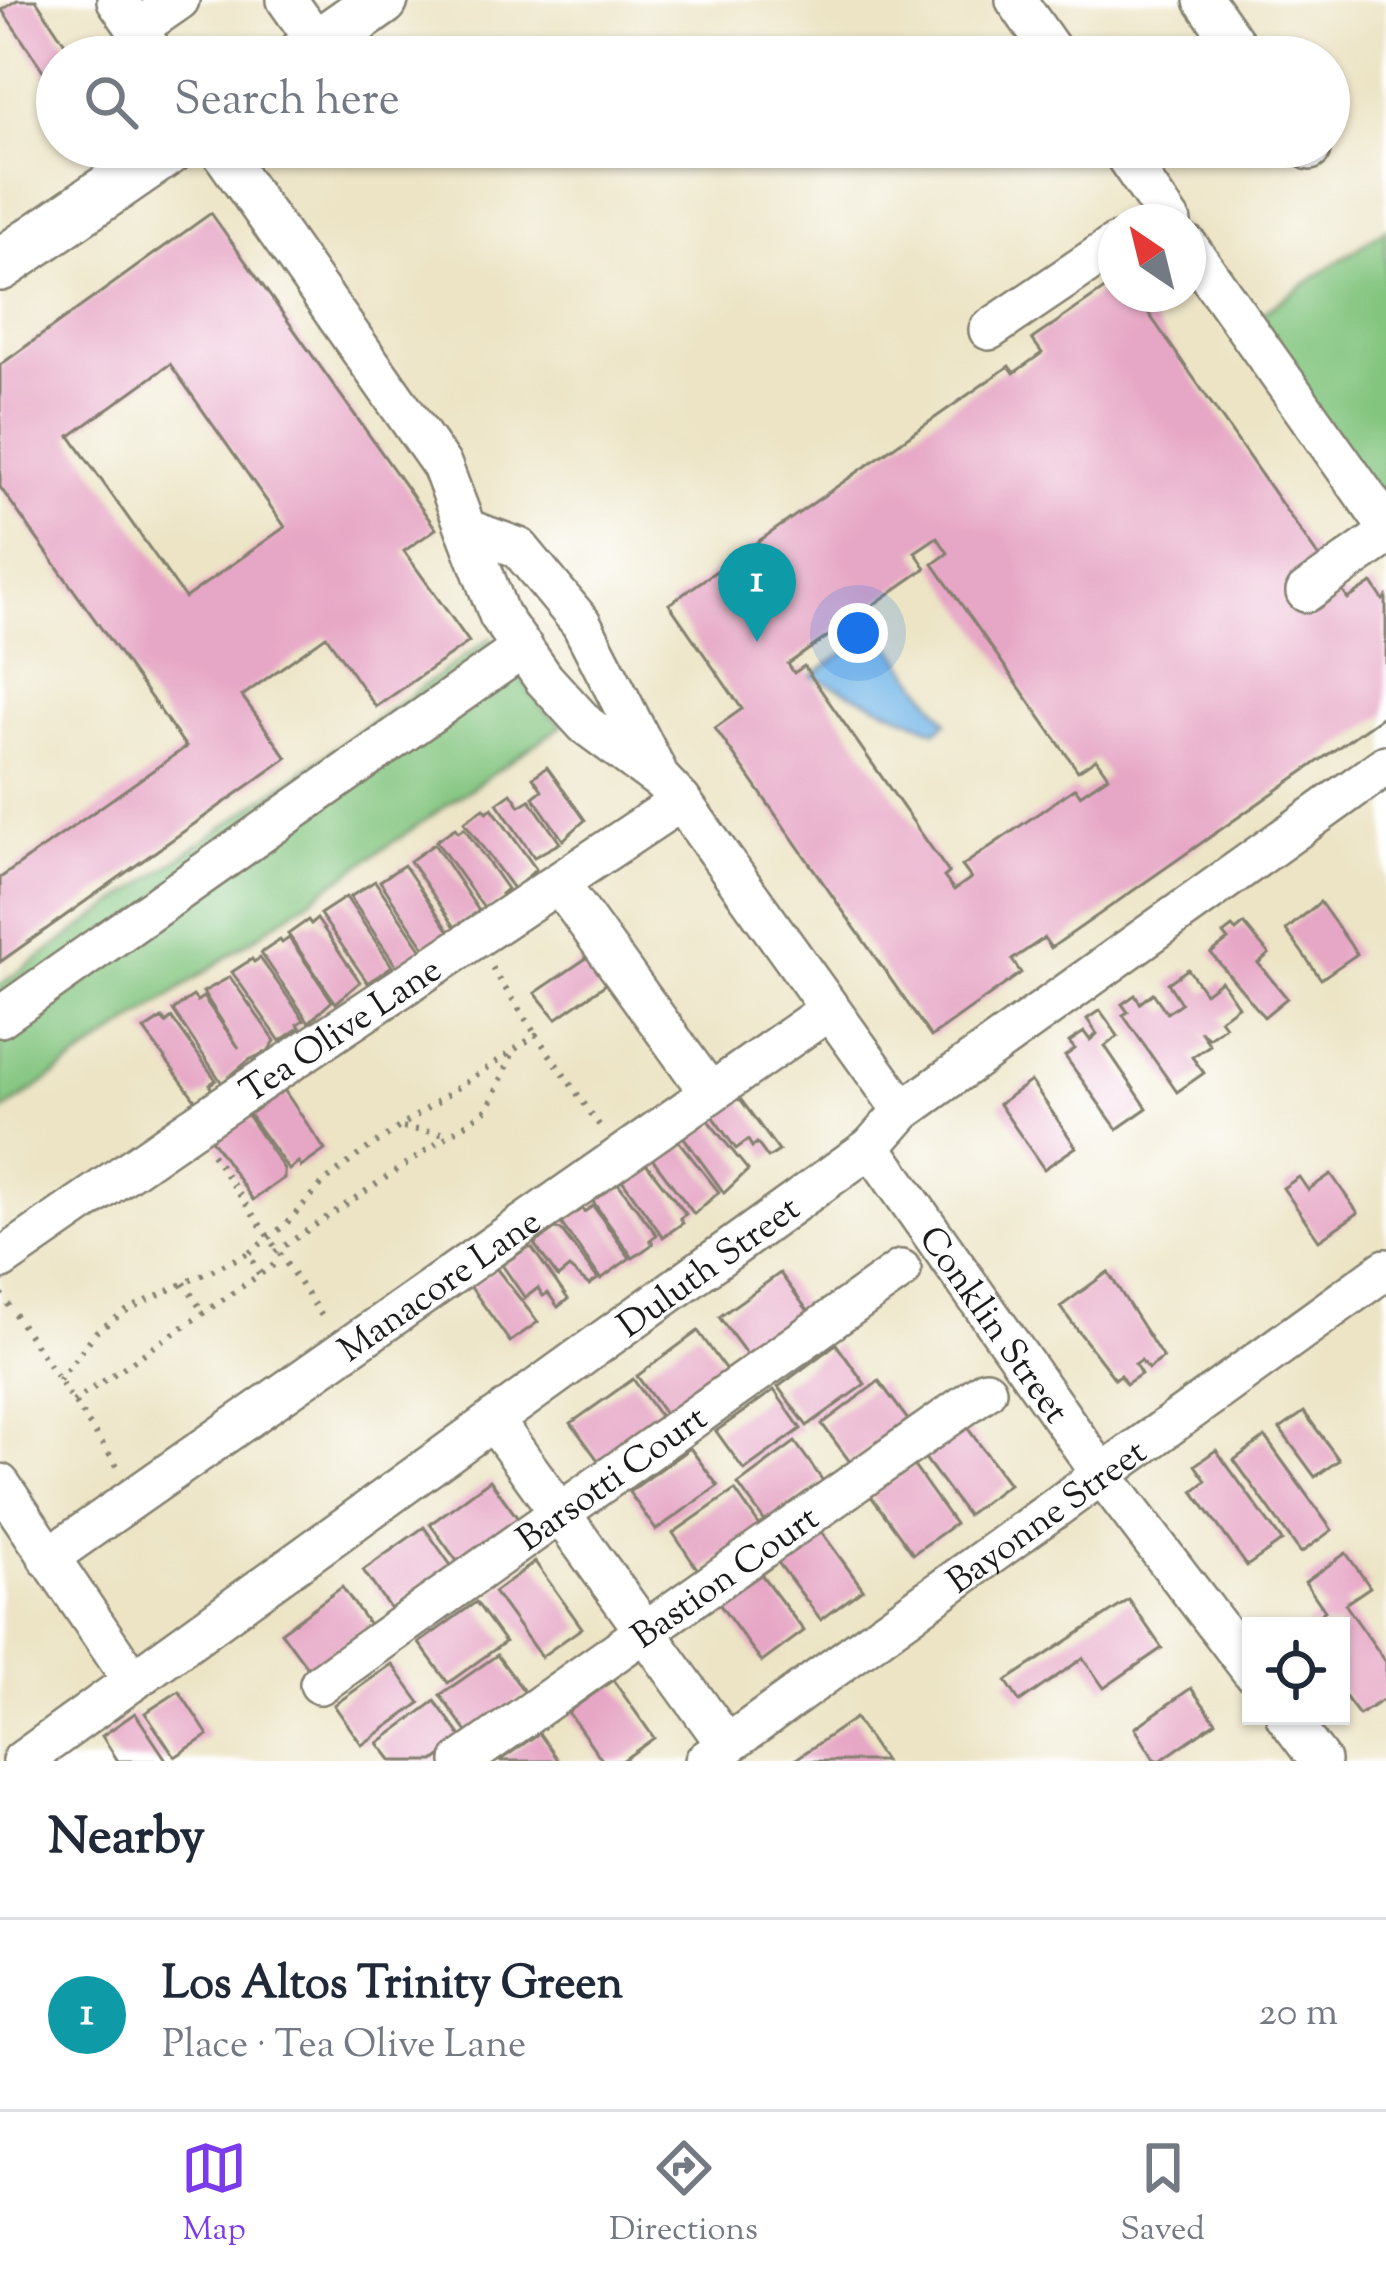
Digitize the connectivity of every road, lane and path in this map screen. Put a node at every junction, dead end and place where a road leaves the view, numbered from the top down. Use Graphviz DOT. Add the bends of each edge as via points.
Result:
graph roads {
  1 [pos="179,0"];
  2 [pos="287,0"];
  3 [pos="382,0"];
  4 [pos="1016,0"];
  5 [pos="1204,0"];
  6 [pos="137,29"];
  7 [pos="303,36"];
  8 [pos="331,36"];
  9 [pos="1041,36"];
  10 [pos="1229,36"];
  11 [pos="141,168"];
  12 [pos="233,168"];
  13 [pos="1131,168"];
  14 [pos="1152,204"];
  15 [pos="1098,256"];
  16 [pos="0,266"];
  17 [pos="1206,270"];
  18 [pos="989,330"];
  19 [pos="1386,525"];
  20 [pos="466,529"];
  21 [pos="1386,535"];
  22 [pos="1306,592"];
  23 [pos="523,648"];
  24 [pos="1386,765"];
  25 [pos="671,791"];
  26 [pos="560,885"];
  27 [pos="473,940"];
  28 [pos="829,1010"];
  29 [pos="0,1017"];
  30 [pos="536,1035"];
  31 [pos="514,1050"];
  32 [pos="710,1093"];
  33 [pos="903,1112"];
  34 [pos="192,1127"];
  35 [pos="399,1127"];
  36 [pos="451,1134"];
  37 [pos="871,1147"];
  38 [pos="620,1156"];
  39 [pos="266,1238"];
  40 [pos="249,1253"];
  41 [pos="278,1256"];
  42 [pos="0,1260"];
  43 [pos="1386,1269"];
  44 [pos="901,1270"];
  45 [pos="259,1274"];
  46 [pos="184,1283"];
  47 [pos="0,1293"];
  48 [pos="203,1312"];
  49 [pos="346,1348"];
  50 [pos="58,1380"];
  51 [pos="986,1390"];
  52 [pos="73,1402"];
  53 [pos="493,1420"];
  54 [pos="1103,1476"];
  55 [pos="0,1484"];
  56 [pos="137,1495"];
  57 [pos="560,1513"];
  58 [pos="48,1558"];
  59 [pos="643,1631"];
  60 [pos="1242,1658"];
  61 [pos="133,1681"];
  62 [pos="320,1684"];
  63 [pos="1293,1725"];
  64 [pos="0,1731"];
  65 [pos="716,1753"];
  66 [pos="22,1761"];
  67 [pos="462,1761"];
  68 [pos="1320,1761"];
  1 -- 6 [label="street"];
  2 -- 7 [label="street"];
  3 -- 8 [label="main road"];
  4 -- 9 [label="street"];
  5 -- 10 [label="street"];
  11 -- 16 [label="main road"];
  12 -- 20 [label="street" via="442,466"];
  13 -- 14 [label="street"];
  15 -- 18 [label="street"];
  17 -- 19 [label="street"];
  20 -- 23 [label="street" via="500,615"];
  20 -- 25 [label="street" via="519,548 581,623"];
  21 -- 22 [label="street"];
  23 -- 25 [label="street" via="586,725"];
  23 -- 29 [label="street"];
  24 -- 33 [label="street, Duluth Street"];
  25 -- 26 [label="street, Tea Olive Lane"];
  25 -- 28 [label="street"];
  26 -- 27 [label="street, Tea Olive Lane"];
  26 -- 32 [label="street"];
  27 -- 30 [label="path"];
  27 -- 34 [label="street, Tea Olive Lane"];
  28 -- 32 [label="street, Manacore Lane"];
  28 -- 33 [label="street"];
  30 -- 31 [label="path"];
  30 -- 38 [label="path"];
  31 -- 35 [label="path"];
  31 -- 36 [label="path" via="488,1109"];
  32 -- 38 [label="street, Manacore Lane"];
  33 -- 37 [label="street, Duluth Street"];
  34 -- 39 [label="path"];
  34 -- 42 [label="street, Tea Olive Lane"];
  35 -- 36 [label="path"];
  35 -- 39 [label="path" via="322,1183"];
  36 -- 41 [label="path"];
  37 -- 53 [label="street, Duluth Street"];
  37 -- 54 [label="street, Conklin Street"];
  38 -- 49 [label="street, Manacore Lane"];
  39 -- 40 [label="path"];
  39 -- 41 [label="path"];
  40 -- 45 [label="path"];
  40 -- 46 [label="path"];
  41 -- 45 [label="path"];
  41 -- 49 [label="path"];
  43 -- 54 [label="street, Bayonne Street"];
  44 -- 57 [label="street, Barsotti Court"];
  45 -- 48 [label="path"];
  46 -- 48 [label="path"];
  46 -- 50 [label="path" via="96,1332"];
  47 -- 50 [label="path"];
  48 -- 52 [label="path"];
  49 -- 56 [label="street, Manacore Lane"];
  50 -- 52 [label="path"];
  51 -- 59 [label="street, Bastion Court"];
  52 -- 56 [label="path"];
  53 -- 57 [label="street"];
  53 -- 61 [label="street, Duluth Street"];
  54 -- 60 [label="street, Conklin Street"];
  54 -- 65 [label="street, Bayonne Street"];
  55 -- 58 [label="street"];
  56 -- 58 [label="street, Manacore Lane"];
  57 -- 59 [label="street"];
  57 -- 62 [label="street, Barsotti Court"];
  58 -- 61 [label="street"];
  59 -- 65 [label="street"];
  59 -- 67 [label="street, Bastion Court"];
  61 -- 66 [label="street, Duluth Street"];
  63 -- 68 [label="street"];
  64 -- 66 [label="street"];
}
